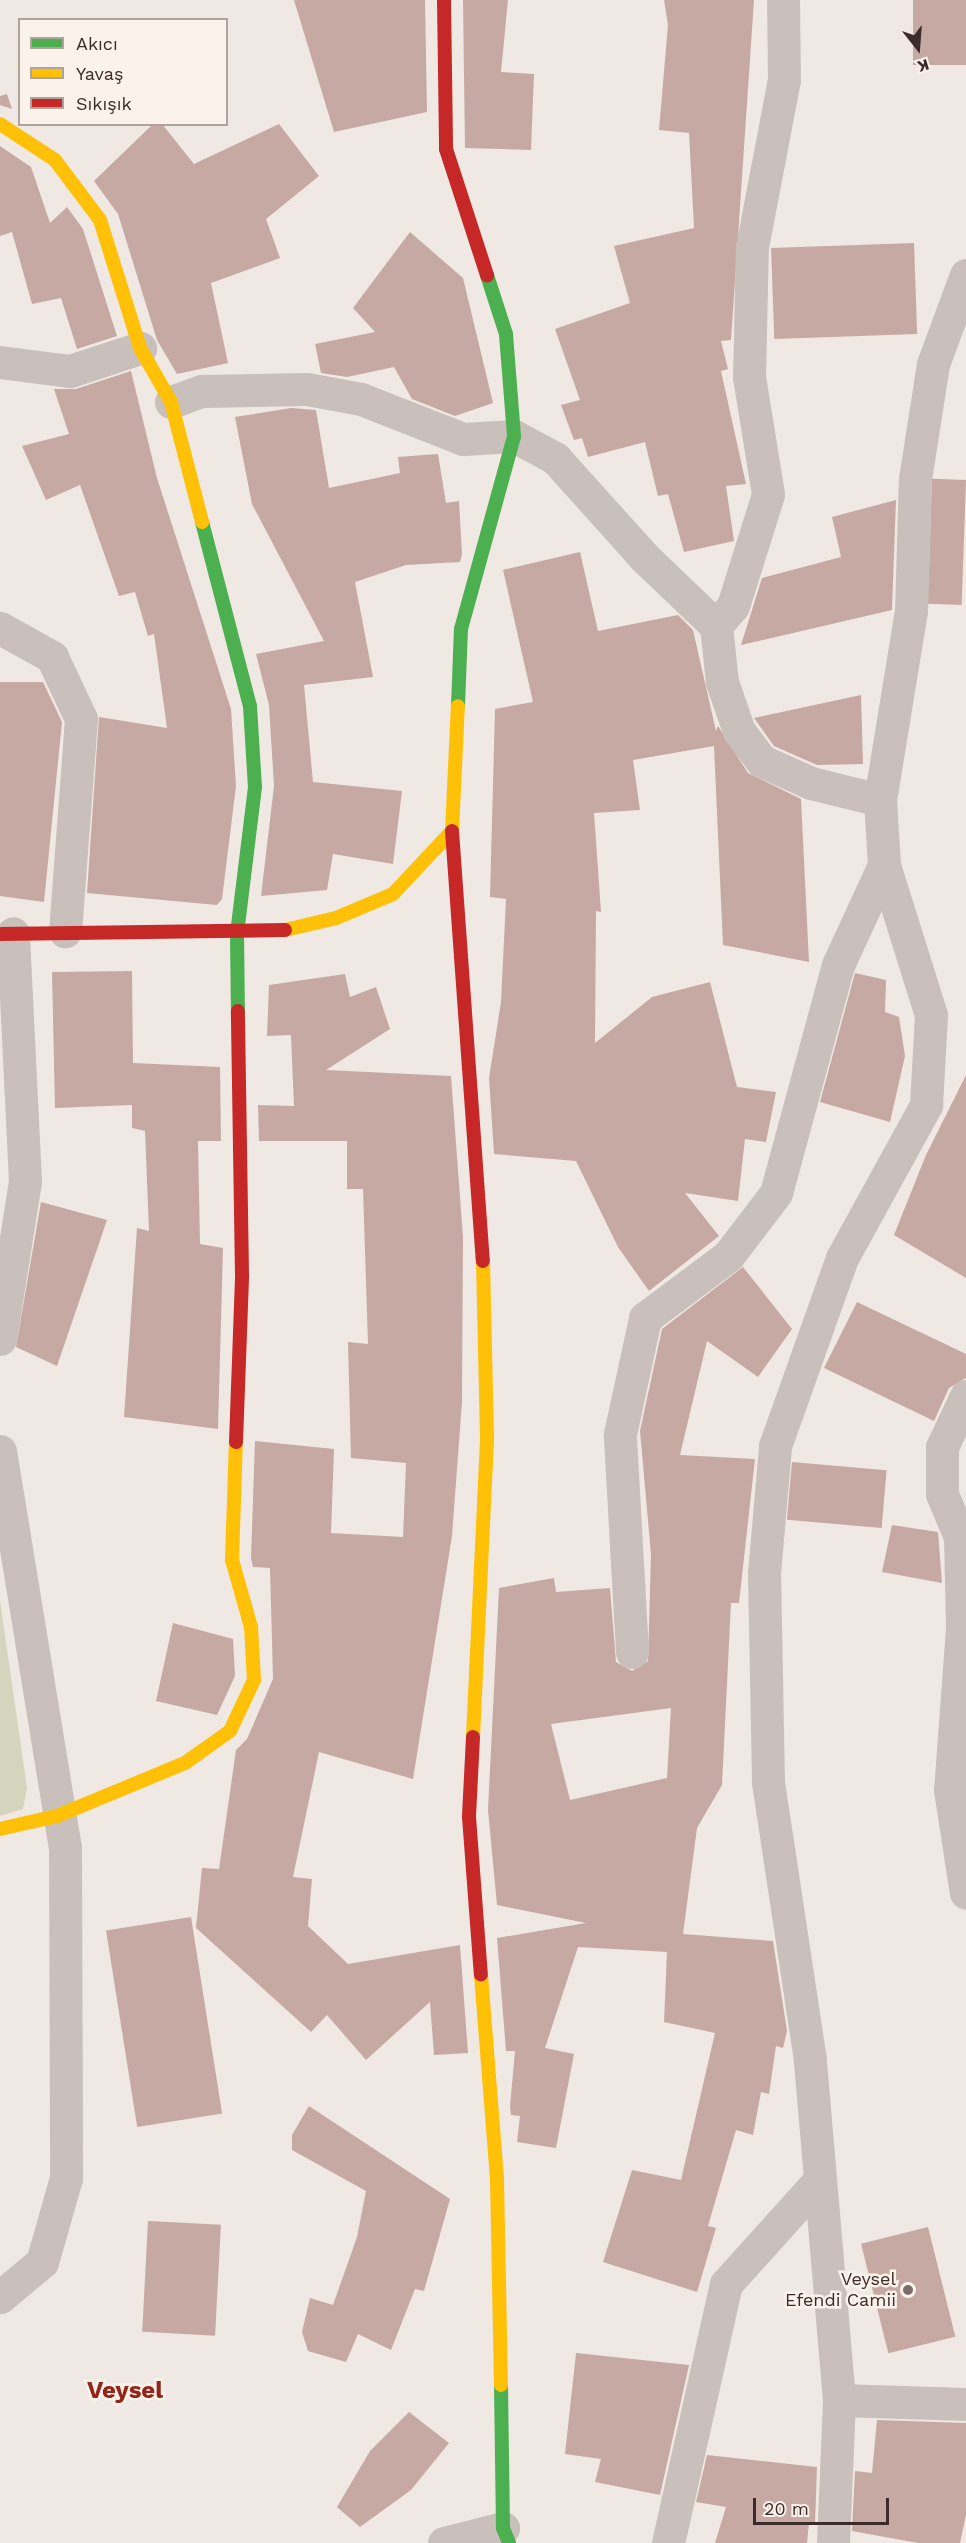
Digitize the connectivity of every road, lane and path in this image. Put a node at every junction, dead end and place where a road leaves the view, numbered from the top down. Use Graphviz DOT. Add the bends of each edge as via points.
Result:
graph roads {
  1 [pos="444,0"];
  2 [pos="783,0"];
  3 [pos="0,124"];
  4 [pos="966,275"];
  5 [pos="140,348"];
  6 [pos="0,362"];
  7 [pos="171,402"];
  8 [pos="514,436"];
  9 [pos="716,626"];
  10 [pos="0,628"];
  11 [pos="880,800"];
  12 [pos="452,831"];
  13 [pos="884,865"];
  14 [pos="65,931"];
  15 [pos="7,934"];
  16 [pos="237,934"];
  17 [pos="0,1339"];
  18 [pos="966,1396"];
  19 [pos="0,1451"];
  20 [pos="632,1652"];
  21 [pos="57,1816"];
  22 [pos="0,1829"];
  23 [pos="966,1893"];
  24 [pos="818,2182"];
  25 [pos="0,2297"];
  26 [pos="839,2400"];
  27 [pos="966,2404"];
  28 [pos="506,2535"];
  29 [pos="444,2543"];
  30 [pos="668,2543"];
  31 [pos="833,2543"];
  1 -- 8 [label="street" via="446,149 506,334"];
  2 -- 9 [label="street" via="784,80 752,247 749,377 768,494 733,606"];
  3 -- 5 [label="street" via="54,160 100,220"];
  4 -- 11 [label="street" via="933,364 915,479 911,611"];
  5 -- 6 [label="street" via="70,372"];
  5 -- 7 [label="street"];
  7 -- 8 [label="street" via="202,391 307,389 361,399 463,439"];
  7 -- 16 [label="street" via="250,706 255,787"];
  8 -- 9 [label="street" via="555,458 644,558"];
  8 -- 12 [label="street" via="461,629"];
  9 -- 11 [label="street" via="723,682 739,730 762,761 811,783"];
  10 -- 14 [label="street" via="52,657 81,719"];
  11 -- 13 [label="street"];
  12 -- 16 [label="street" via="393,894 336,918"];
  12 -- 28 [label="street" via="484,1271 487,1437 469,1817 497,2178"];
  13 -- 20 [label="street" via="838,964 776,1193 728,1256 645,1318 620,1434"];
  13 -- 24 [label="street" via="931,1015 926,1105 842,1258 775,1446 764,1573 768,1780 810,2060"];
  14 -- 15 [label="street"];
  14 -- 16 [label="street"];
  15 -- 17 [label="street" via="25,1181"];
  16 -- 21 [label="street" via="243,1275 232,1560 251,1627 254,1680 230,1731 185,1763"];
  18 -- 23 [label="street" via="942,1447 942,1494 960,1537 962,1628 950,1790"];
  19 -- 21 [label="street"];
  21 -- 22 [label="street"];
  21 -- 25 [label="street" via="65,1847 66,2178 42,2262"];
  24 -- 26 [label="street"];
  24 -- 30 [label="street" via="726,2284"];
  26 -- 27 [label="street"];
  26 -- 31 [label="street"];
  28 -- 29 [label="street"];
}
